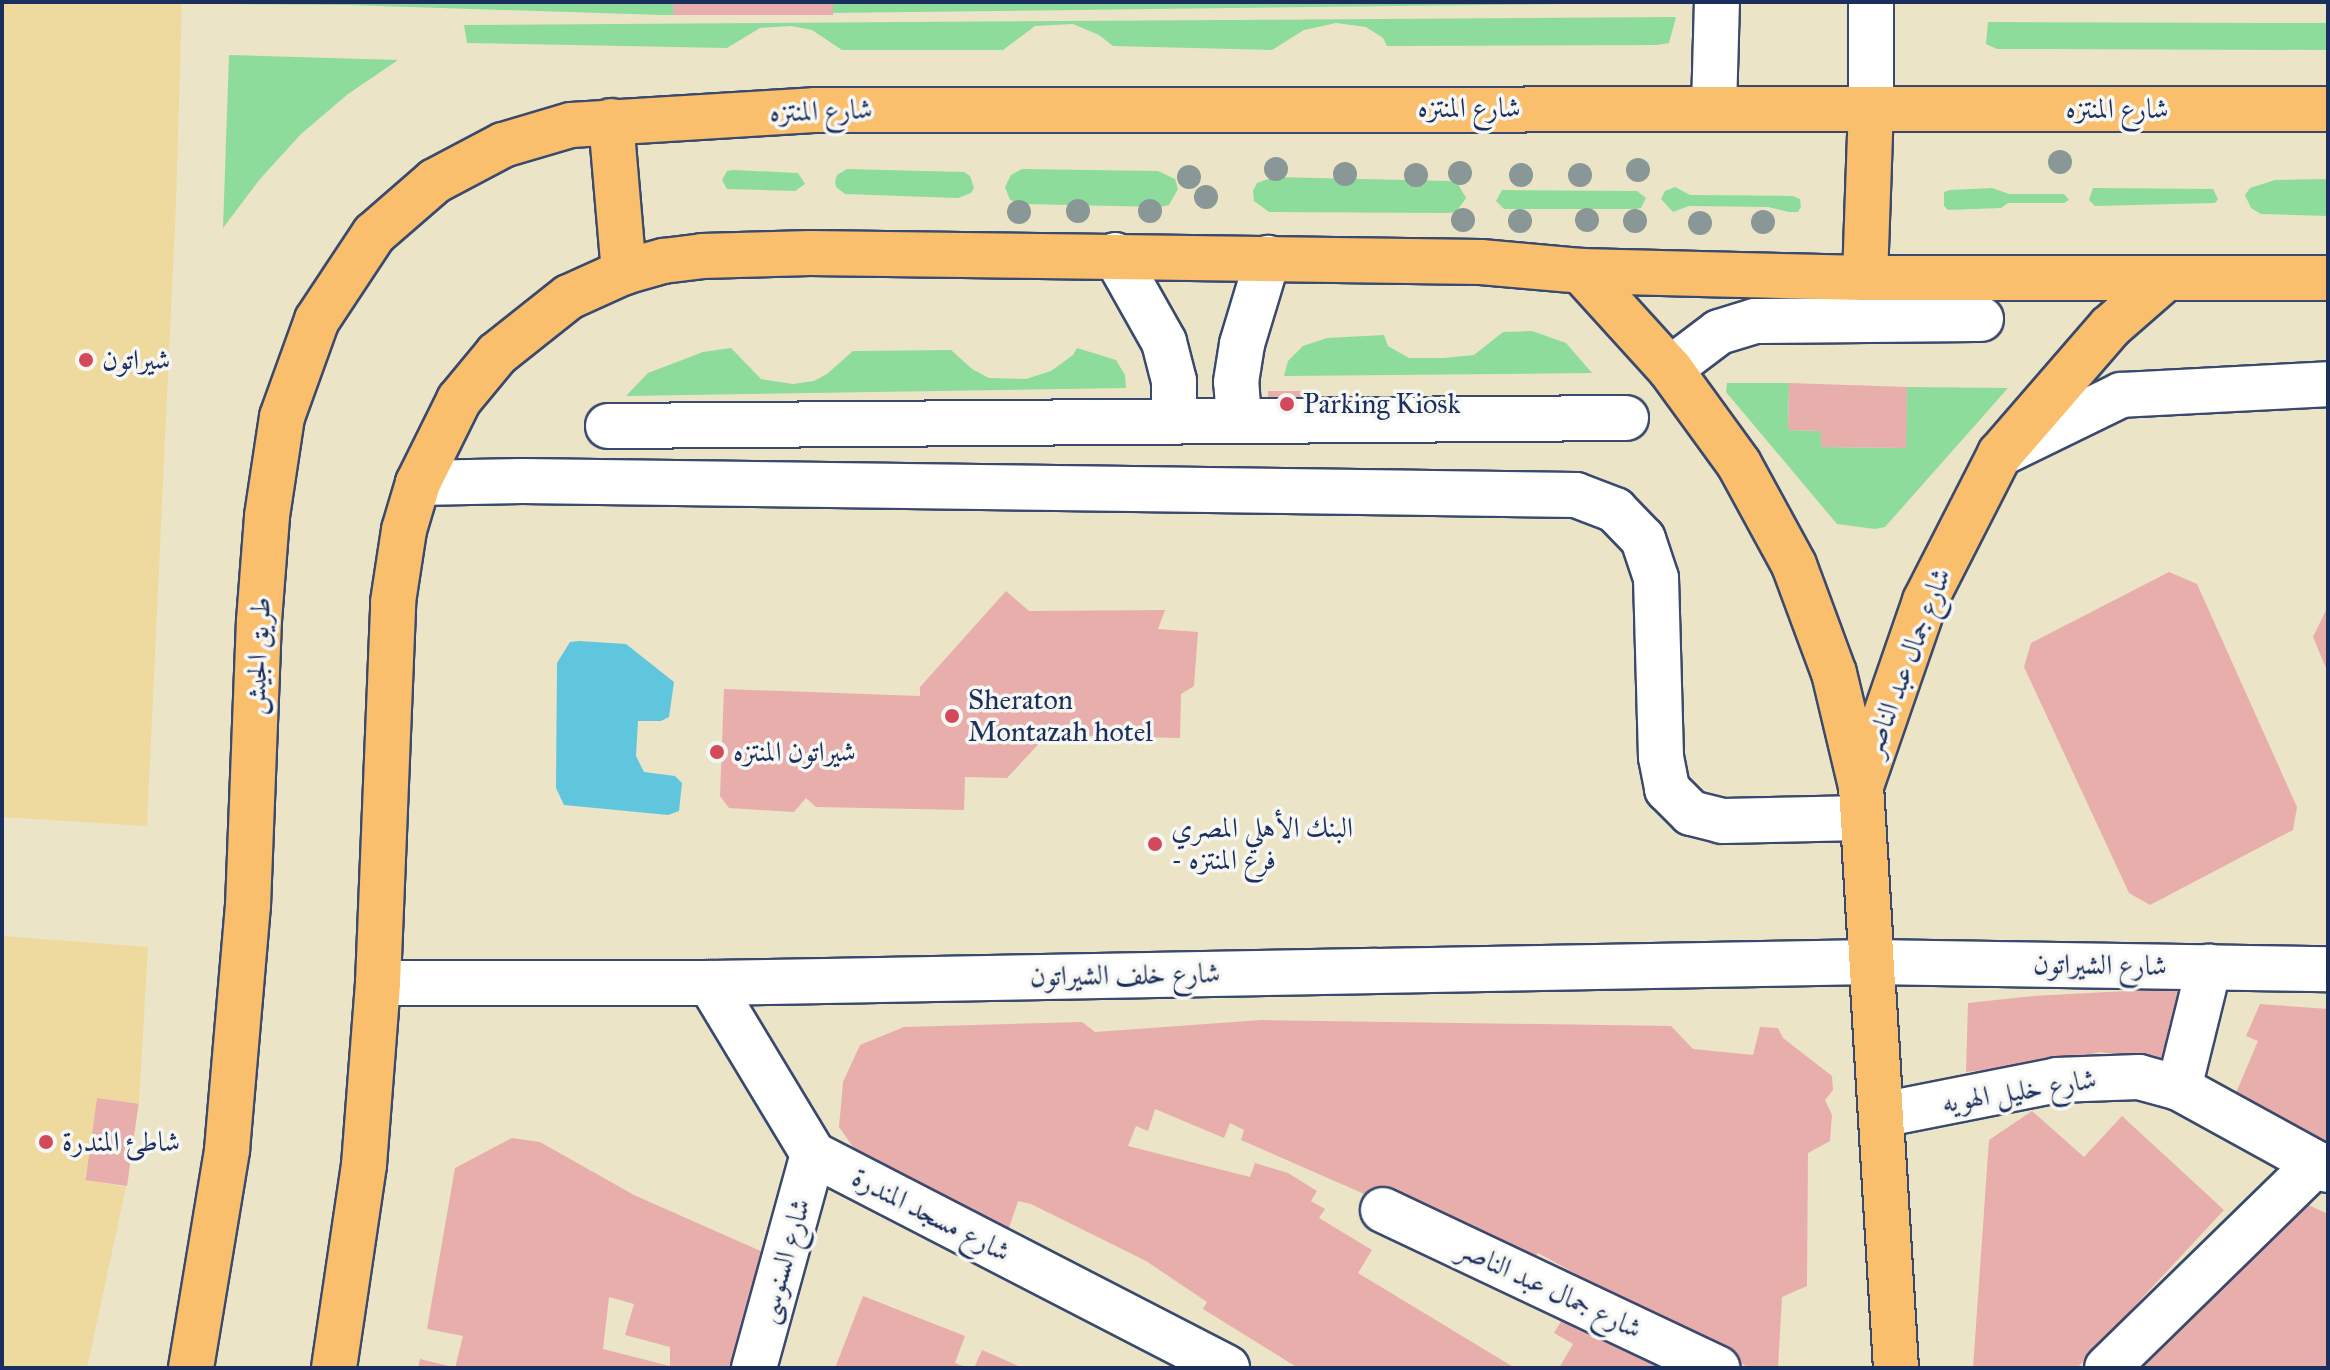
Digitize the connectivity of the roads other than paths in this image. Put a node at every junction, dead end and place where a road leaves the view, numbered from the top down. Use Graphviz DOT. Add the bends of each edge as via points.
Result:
graph roads {
  1 [pos="1717,2"];
  2 [pos="1871,2"];
  3 [pos="1714,108"];
  4 [pos="1871,109"];
  5 [pos="2328,109"];
  6 [pos="611,121"];
  7 [pos="1115,255"];
  8 [pos="1268,258"];
  9 [pos="1581,271"];
  10 [pos="624,272"];
  11 [pos="1865,278"];
  12 [pos="2328,278"];
  13 [pos="2165,279"];
  14 [pos="1981,319"];
  15 [pos="1670,369"];
  16 [pos="2328,384"];
  17 [pos="1626,418"];
  18 [pos="1239,421"];
  19 [pos="1174,422"];
  20 [pos="608,426"];
  21 [pos="2000,454"];
  22 [pos="418,483"];
  23 [pos="1862,802"];
  24 [pos="1872,962"];
  25 [pos="2209,967"];
  26 [pos="2328,969"];
  27 [pos="378,983"];
  28 [pos="710,983"];
  29 [pos="2179,1088"];
  30 [pos="1881,1115"];
  31 [pos="813,1154"];
  32 [pos="2322,1166"];
  33 [pos="1383,1210"];
  34 [pos="191,1368"];
  35 [pos="334,1368"];
  36 [pos="754,1368"];
  37 [pos="1227,1368"];
  38 [pos="1718,1368"];
  39 [pos="1896,1368"];
  40 [pos="2107,1368"];
  1 -- 3 [label="street"];
  2 -- 4 [label="street"];
  3 -- 4 [label="main road, شارع المنتزه"];
  3 -- 6 [label="main road, شارع المنتزه" via="844,109"];
  4 -- 5 [label="main road, شارع المنتزه"];
  4 -- 11 [label="main road"];
  6 -- 10 [label="main road"];
  6 -- 34 [label="main road, طريق الجيش" via="571,125 503,145 435,181 374,234 317,320 282,417 264,546 248,906 227,1150"];
  7 -- 8 [label="main road"];
  7 -- 10 [label="main road" via="744,253 663,261"];
  7 -- 19 [label="street" via="1164,342 1174,381"];
  8 -- 9 [label="main road" via="1481,262"];
  8 -- 18 [label="street" via="1242,344 1236,382"];
  9 -- 11 [label="main road"];
  9 -- 15 [label="main road, شارع جمال عبد الناصر"];
  10 -- 22 [label="main road" via="569,297 497,354 459,400"];
  11 -- 13 [label="main road"];
  12 -- 13 [label="main road"];
  13 -- 21 [label="main road, شارع جمال عبد الناصر" via="2110,327"];
  14 -- 15 [label="street" via="1737,324 1703,342"];
  15 -- 23 [label="main road, شارع جمال عبد الناصر" via="1739,464 1794,565 1834,673"];
  16 -- 21 [label="street" via="2121,395"];
  17 -- 18 [label="street"];
  18 -- 19 [label="street"];
  19 -- 20 [label="street"];
  21 -- 23 [label="main road, شارع جمال عبد الناصر" via="1925,601"];
  22 -- 23 [label="street" via="1576,495 1615,510 1643,539 1656,578 1661,757 1667,789 1691,813 1722,821"];
  22 -- 27 [label="main road" via="404,530 393,602"];
  23 -- 24 [label="main road, شارع جمال عبد الناصر"];
  24 -- 25 [label="street, شارع الشيراتون"];
  24 -- 28 [label="street, شارع خلف الشيراتون"];
  24 -- 30 [label="main road, شارع جمال عبد الناصر"];
  25 -- 26 [label="street, شارع الشيراتون"];
  25 -- 29 [label="street"];
  27 -- 28 [label="street, شارع خلف الشيراتون"];
  27 -- 35 [label="main road" via="364,1165"];
  28 -- 31 [label="street"];
  29 -- 30 [label="street, شارع خليل الهويه" via="2139,1077 2100,1076"];
  29 -- 32 [label="street, شارع خليل الهويه"];
  30 -- 39 [label="main road, شارع جمال عبد الناصر"];
  31 -- 36 [label="street, شارع السنوسى"];
  31 -- 37 [label="street, شارع مسجد المندرة"];
  32 -- 40 [label="street"];
  33 -- 38 [label="street, شارع جمال عبد الناصر"];
}
